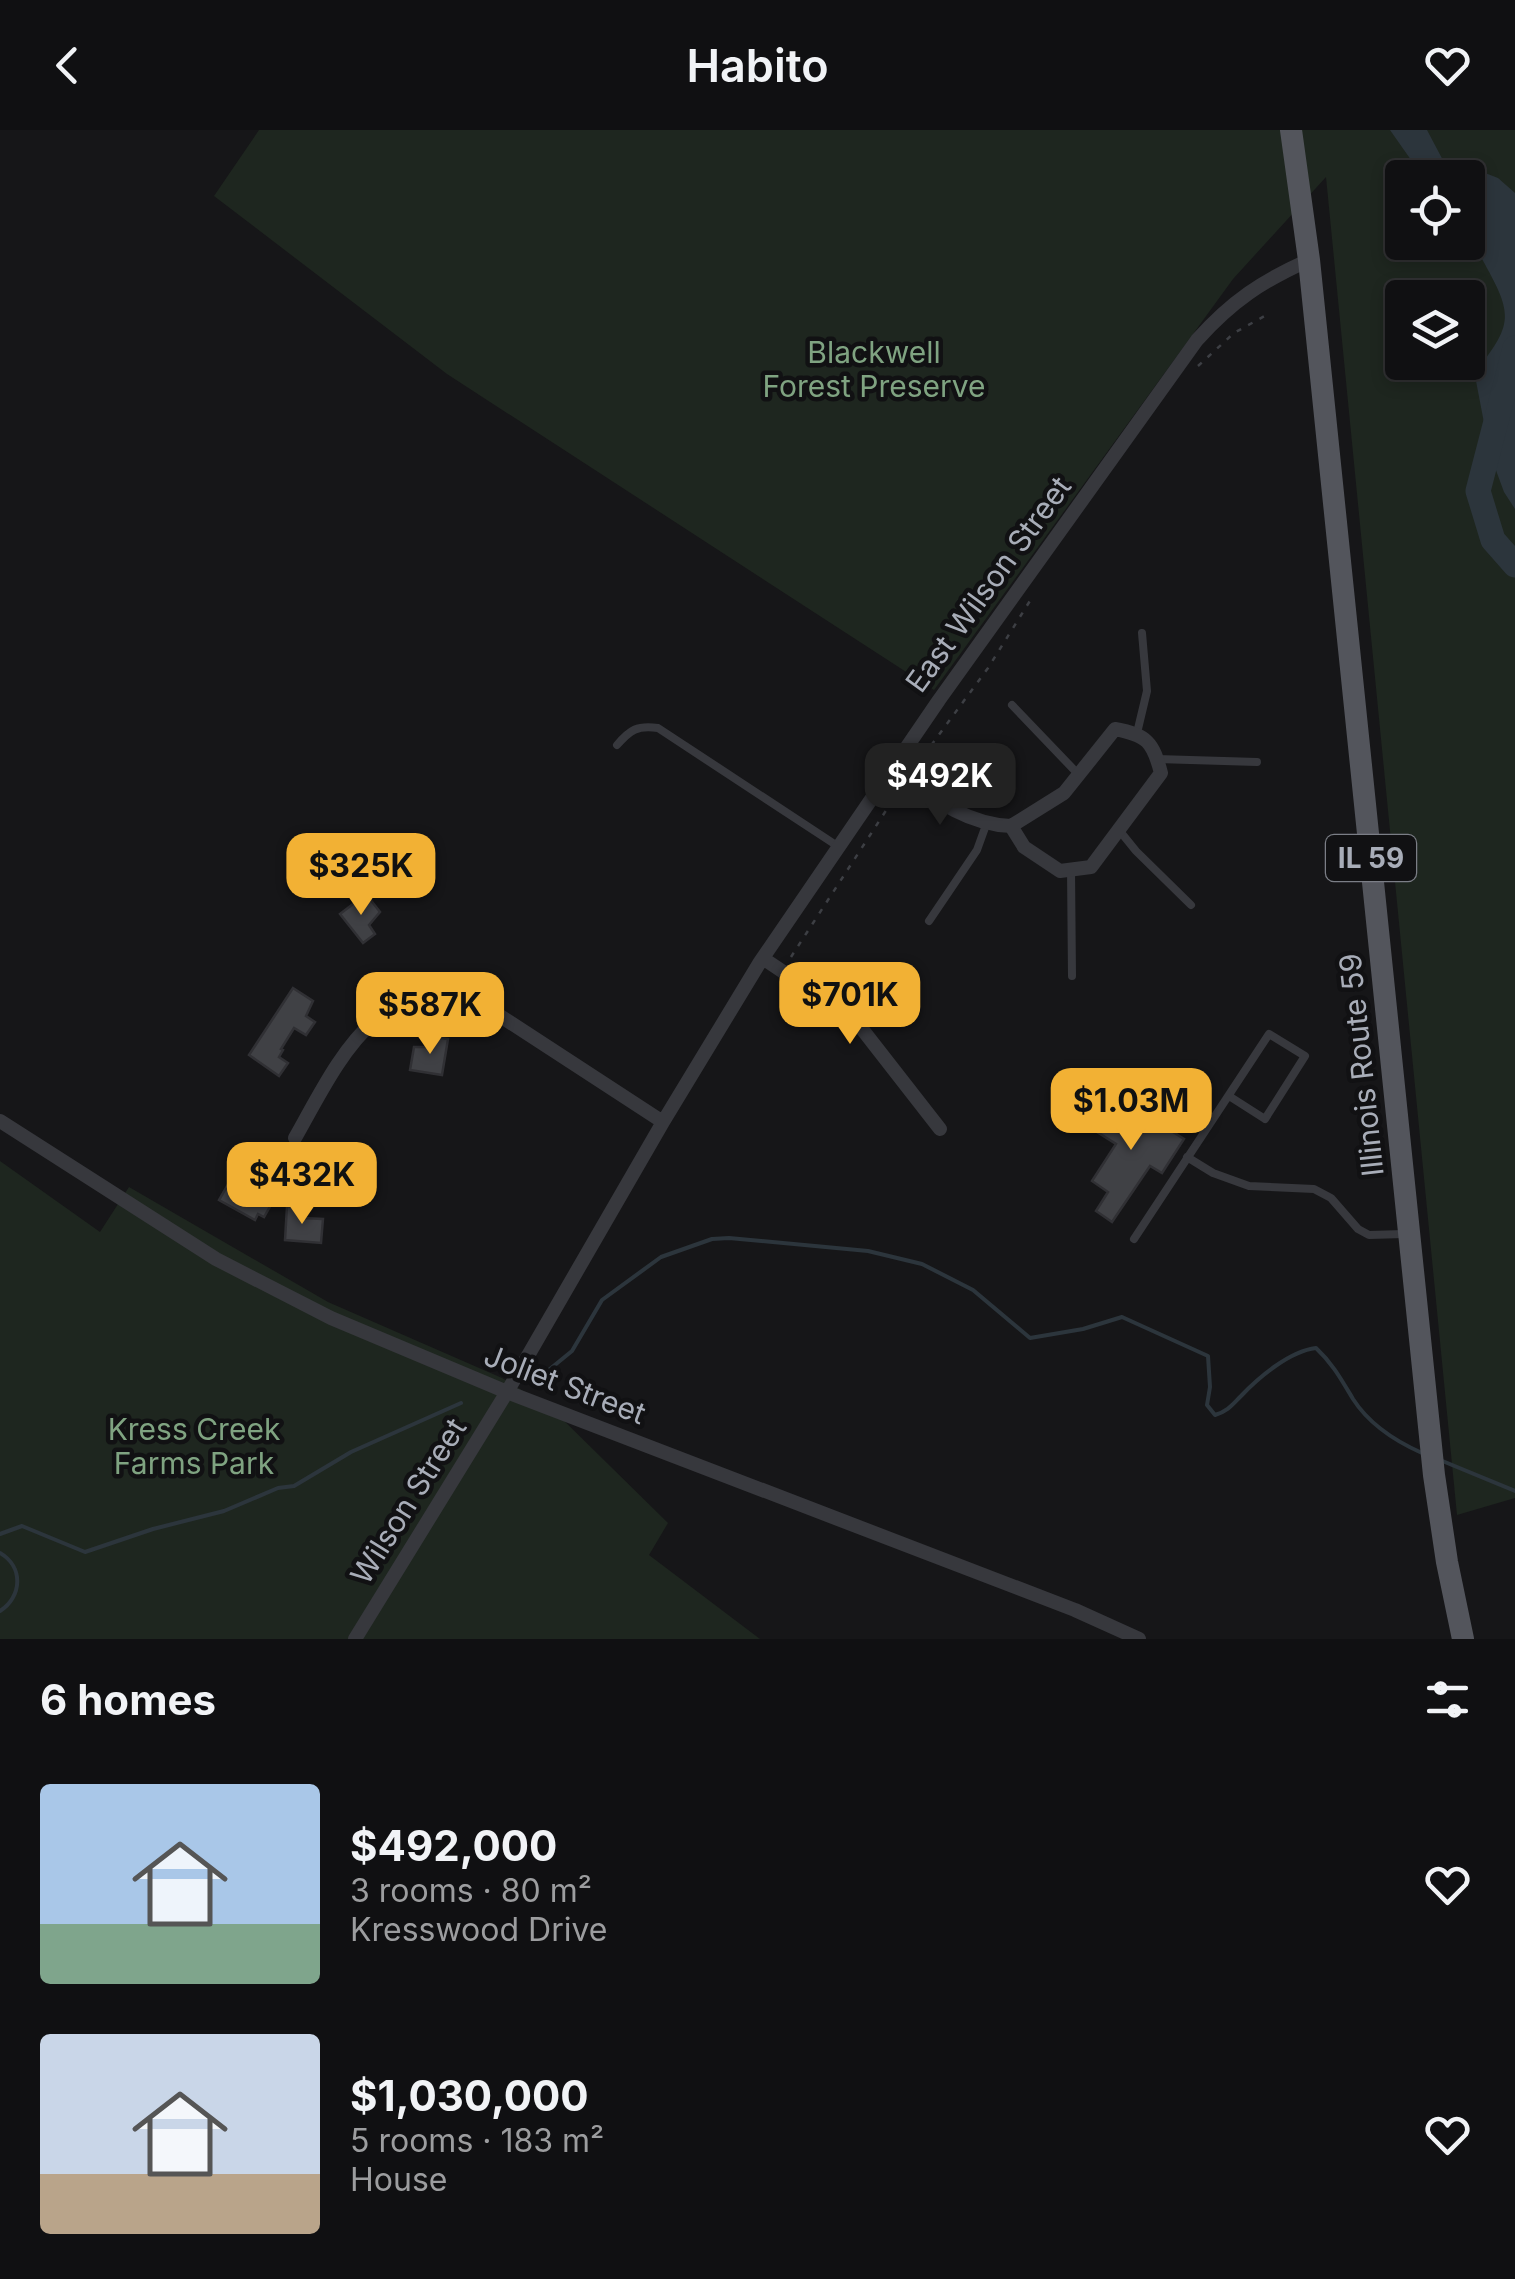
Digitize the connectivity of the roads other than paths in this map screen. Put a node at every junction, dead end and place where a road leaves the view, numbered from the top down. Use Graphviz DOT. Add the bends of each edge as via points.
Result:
graph roads {
  1 [pos="1291,130"];
  2 [pos="1309,260"];
  3 [pos="1142,632"];
  4 [pos="1012,705"];
  5 [pos="1137,733"];
  6 [pos="617,745"];
  7 [pos="1157,759"];
  8 [pos="1257,762"];
  9 [pos="892,768"];
  10 [pos="1078,774"];
  11 [pos="986,825"];
  12 [pos="1011,826"];
  13 [pos="1119,830"];
  14 [pos="838,846"];
  15 [pos="1071,870"];
  16 [pos="1191,905"];
  17 [pos="929,921"];
  18 [pos="764,959"];
  19 [pos="1072,976"];
  20 [pos="1229,1096"];
  21 [pos="0,1120"];
  22 [pos="663,1122"];
  23 [pos="940,1129"];
  24 [pos="295,1138"];
  25 [pos="1186,1157"];
  26 [pos="1409,1234"];
  27 [pos="1134,1239"];
  28 [pos="506,1392"];
  29 [pos="356,1639"];
  30 [pos="1139,1639"];
  31 [pos="1463,1639"];
  1 -- 2 [label="main road, IL 59"];
  2 -- 9 [label="street, East Wilson Street" via="1242,296 1197,340"];
  2 -- 26 [label="main road, Illinois Route 59 / IL 59"];
  3 -- 5 [label="lane" via="1147,691"];
  4 -- 10 [label="lane"];
  5 -- 7 [label="street"];
  5 -- 10 [label="street" via="1115,728"];
  6 -- 14 [label="lane" via="630,729 658,728"];
  7 -- 8 [label="lane"];
  7 -- 13 [label="street" via="1161,773"];
  9 -- 11 [label="street"];
  9 -- 14 [label="street, East Wilson Street"];
  10 -- 12 [label="street" via="1064,793"];
  11 -- 12 [label="street"];
  11 -- 17 [label="lane" via="977,850"];
  12 -- 15 [label="street" via="1024,848 1060,871"];
  13 -- 15 [label="street" via="1091,867"];
  13 -- 16 [label="lane"];
  14 -- 18 [label="street, East Wilson Street"];
  15 -- 19 [label="lane"];
  18 -- 22 [label="street, East Wilson Street"];
  18 -- 23 [label="street" via="854,1020"];
  20 -- 20 [label="lane" via="1268,1034 1305,1056 1265,1119"];
  20 -- 25 [label="lane"];
  21 -- 28 [label="street, Joliet Street" via="216,1258 331,1318"];
  22 -- 24 [label="street" via="485,1006 430,995 397,1003 366,1027"];
  22 -- 28 [label="street, East Wilson Street"];
  25 -- 26 [label="lane" via="1248,1186 1314,1189 1370,1235"];
  25 -- 27 [label="lane"];
  26 -- 31 [label="main road, Illinois Route 59 / IL 59" via="1434,1475"];
  28 -- 29 [label="street, Wilson Street"];
  28 -- 30 [label="street, Joliet Street"];
}
